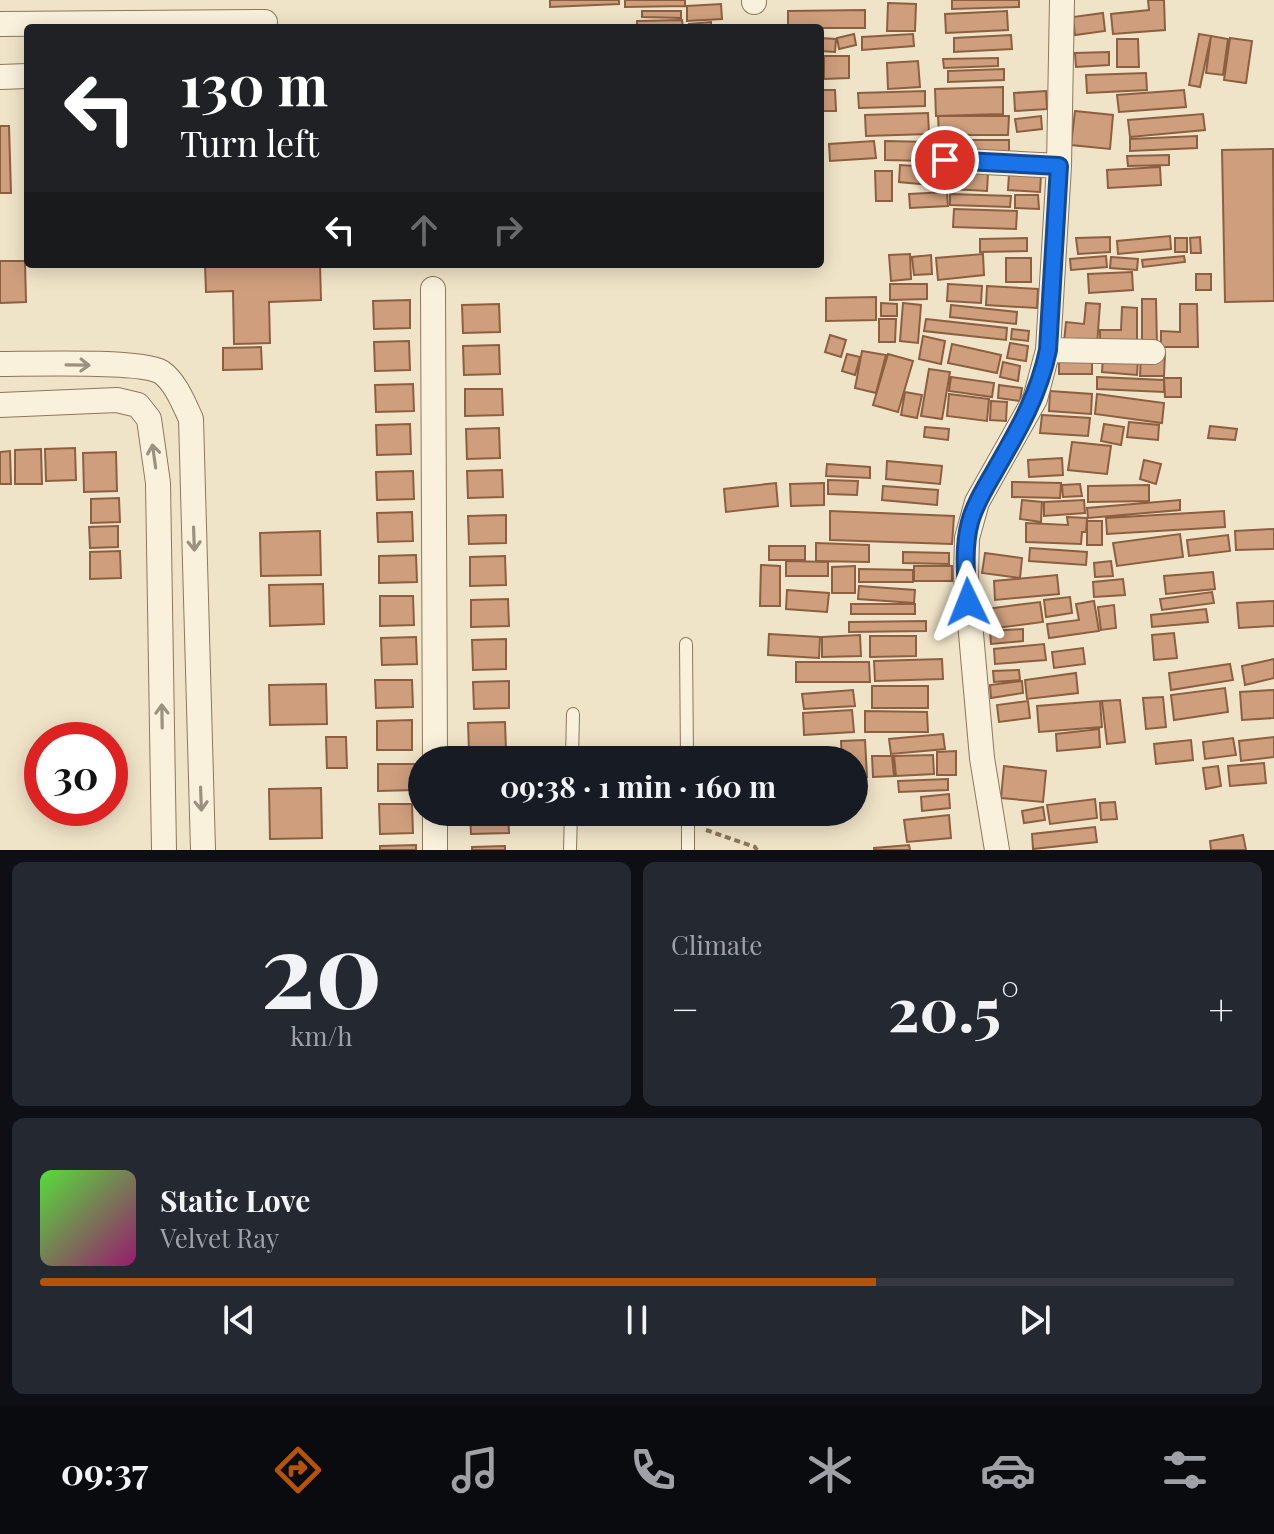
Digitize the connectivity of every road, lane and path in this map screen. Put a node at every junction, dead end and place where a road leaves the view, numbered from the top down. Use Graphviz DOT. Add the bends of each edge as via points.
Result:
graph roads {
  1 [pos="1062,0"];
  2 [pos="265,22"];
  3 [pos="0,24"];
  4 [pos="150,24"];
  5 [pos="24,25"];
  6 [pos="24,76"];
  7 [pos="0,77"];
  8 [pos="945,160"];
  9 [pos="1059,166"];
  10 [pos="433,289"];
  11 [pos="1048,350"];
  12 [pos="1153,352"];
  13 [pos="0,364"];
  14 [pos="161,372"];
  15 [pos="0,405"];
  16 [pos="138,405"];
  17 [pos="686,644"];
  18 [pos="573,714"];
  19 [pos="435,746"];
  20 [pos="572,746"];
  21 [pos="687,746"];
  22 [pos="435,826"];
  23 [pos="571,826"];
  24 [pos="688,827"];
  25 [pos="164,850"];
  26 [pos="203,850"];
  27 [pos="435,850"];
  28 [pos="570,850"];
  29 [pos="688,850"];
  30 [pos="757,850"];
  31 [pos="997,850"];
  1 -- 9 [label="street"];
  2 -- 4 [label="street"];
  3 -- 5 [label="street"];
  6 -- 7 [label="street"];
  8 -- 9 [label="street"];
  9 -- 11 [label="street"];
  10 -- 19 [label="street"];
  11 -- 12 [label="street"];
  11 -- 31 [label="street" via="1035,399 977,502 967,538 982,758"];
  13 -- 14 [label="street, one-way" via="135,365"];
  14 -- 16 [label="street"];
  14 -- 26 [label="street, one-way" via="191,419"];
  15 -- 16 [label="street" via="117,400"];
  25 -- 16 [label="street, one-way" via="158,483 149,419"];
  17 -- 21 [label="lane"];
  18 -- 20 [label="lane"];
  22 -- 27 [label="street"];
  23 -- 28 [label="lane"];
  24 -- 29 [label="lane"];
  24 -- 30 [label="path" via="713,831"];
}
